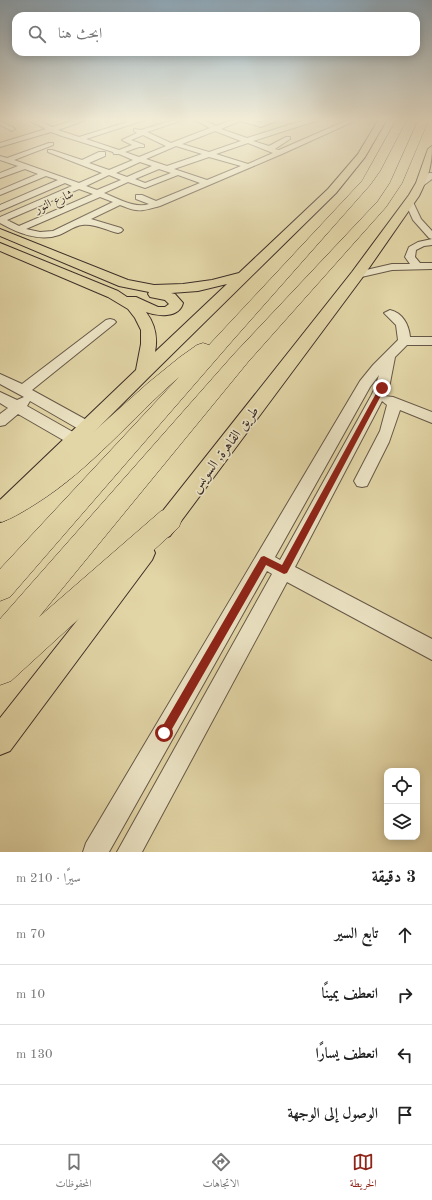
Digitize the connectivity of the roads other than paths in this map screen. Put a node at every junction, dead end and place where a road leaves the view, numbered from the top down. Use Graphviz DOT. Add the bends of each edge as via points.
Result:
graph roads {
  1 [pos="4,159"];
  2 [pos="57,159"];
  3 [pos="70,159"];
  4 [pos="93,159"];
  5 [pos="139,159"];
  6 [pos="188,159"];
  7 [pos="196,159"];
  8 [pos="223,159"];
  9 [pos="266,159"];
  10 [pos="359,159"];
  11 [pos="381,159"];
  12 [pos="406,159"];
  13 [pos="429,159"];
  14 [pos="192,160"];
  15 [pos="83,165"];
  16 [pos="127,165"];
  17 [pos="25,166"];
  18 [pos="248,166"];
  19 [pos="162,168"];
  20 [pos="34,169"];
  21 [pos="146,172"];
  22 [pos="46,173"];
  23 [pos="108,173"];
  24 [pos="177,173"];
  25 [pos="432,175"];
  26 [pos="0,176"];
  27 [pos="63,177"];
  28 [pos="127,180"];
  29 [pos="207,183"];
  30 [pos="421,183"];
  31 [pos="79,185"];
  32 [pos="0,193"];
  33 [pos="98,193"];
  34 [pos="139,197"];
  35 [pos="120,202"];
  36 [pos="409,202"];
  37 [pos="153,205"];
  38 [pos="130,206"];
  39 [pos="0,208"];
  40 [pos="0,220"];
  41 [pos="77,223"];
  42 [pos="95,223"];
  43 [pos="19,229"];
  44 [pos="118,230"];
  45 [pos="0,232"];
  46 [pos="432,236"];
  47 [pos="432,242"];
  48 [pos="0,247"];
  49 [pos="417,266"];
  50 [pos="432,266"];
  51 [pos="246,274"];
  52 [pos="357,275"];
  53 [pos="134,285"];
  54 [pos="121,298"];
  55 [pos="390,313"];
  56 [pos="110,322"];
  57 [pos="226,336"];
  58 [pos="404,341"];
  59 [pos="432,341"];
  60 [pos="389,357"];
  61 [pos="144,372"];
  62 [pos="1,380"];
  63 [pos="25,392"];
  64 [pos="386,399"];
  65 [pos="6,402"];
  66 [pos="432,418"];
  67 [pos="0,421"];
  68 [pos="87,427"];
  69 [pos="75,440"];
  70 [pos="362,481"];
  71 [pos="1,512"];
  72 [pos="170,519"];
  73 [pos="264,560"];
  74 [pos="284,570"];
  75 [pos="0,588"];
  76 [pos="0,641"];
  77 [pos="432,650"];
  78 [pos="0,670"];
  79 [pos="0,741"];
  80 [pos="95,852"];
  81 [pos="130,852"];
  1 -- 17 [label="street"];
  2 -- 20 [label="street"];
  3 -- 15 [label="street"];
  4 -- 15 [label="street"];
  5 -- 16 [label="street"];
  5 -- 19 [label="street"];
  6 -- 14 [label="street"];
  7 -- 14 [label="street, شارع النور"];
  8 -- 18 [label="street"];
  9 -- 18 [label="street"];
  10 -- 51 [label="main road" via="343,178"];
  11 -- 57 [label="highway" via="358,191"];
  12 -- 76 [label="highway" via="392,190 375,211 241,358"];
  13 -- 30 [label="main road, طريق القاهرة, السويس"];
  14 -- 19 [label="street, شارع النور"];
  15 -- 23 [label="street"];
  16 -- 21 [label="street"];
  16 -- 23 [label="street"];
  17 -- 20 [label="street"];
  17 -- 26 [label="street"];
  18 -- 29 [label="street"];
  19 -- 21 [label="street, شارع النور"];
  19 -- 24 [label="street"];
  20 -- 22 [label="street"];
  21 -- 28 [label="street, شارع النور"];
  22 -- 27 [label="street"];
  22 -- 32 [label="street"];
  23 -- 28 [label="street"];
  23 -- 31 [label="street"];
  24 -- 28 [label="street" via="146,186"];
  24 -- 29 [label="street"];
  25 -- 30 [label="street"];
  27 -- 31 [label="street"];
  27 -- 39 [label="street"];
  28 -- 33 [label="street, شارع النور"];
  29 -- 37 [label="street"];
  30 -- 36 [label="main road, طريق القاهرة, السويس"];
  31 -- 33 [label="street"];
  31 -- 40 [label="street"];
  33 -- 35 [label="street"];
  33 -- 43 [label="street, شارع النور"];
  34 -- 37 [label="street"];
  35 -- 38 [label="street"];
  35 -- 41 [label="street, شارع النور"];
  36 -- 46 [label="street" via="417,220"];
  36 -- 52 [label="main road, طريق القاهرة, السويس"];
  37 -- 38 [label="street" via="141,208"];
  38 -- 42 [label="street"];
  40 -- 43 [label="street, شارع النور"];
  41 -- 42 [label="street"];
  41 -- 43 [label="street, شارع النور" via="56,233 36,235"];
  42 -- 44 [label="street"];
  45 -- 53 [label="main road"];
  47 -- 49 [label="street" via="412,249 410,257"];
  48 -- 54 [label="main road"];
  49 -- 50 [label="street"];
  49 -- 52 [label="street" via="386,268"];
  51 -- 53 [label="main road" via="207,286 186,289 153,289"];
  51 -- 61 [label="main road"];
  52 -- 72 [label="main road, طريق القاهرة, السويس"];
  53 -- 54 [label="main road" via="145,291 170,297 175,300 176,305 169,311 158,312 132,300"];
  54 -- 61 [label="main road" via="138,312 148,330 149,344"];
  55 -- 58 [label="street" via="404,327"];
  56 -- 63 [label="street"];
  57 -- 71 [label="highway" via="204,348 174,371 63,472 45,486"];
  57 -- 75 [label="highway"];
  58 -- 59 [label="street"];
  58 -- 60 [label="street"];
  60 -- 64 [label="street" via="382,388"];
  60 -- 73 [label="street" via="365,384"];
  61 -- 68 [label="main road"];
  62 -- 63 [label="street"];
  63 -- 65 [label="street"];
  63 -- 68 [label="street"];
  64 -- 66 [label="street"];
  64 -- 70 [label="street" via="394,408 391,419"];
  64 -- 74 [label="street"];
  65 -- 67 [label="street"];
  65 -- 69 [label="street"];
  68 -- 69 [label="main road"];
  69 -- 71 [label="main road"];
  72 -- 78 [label="highway"];
  72 -- 79 [label="main road, طريق القاهرة, السويس"];
  73 -- 74 [label="street"];
  73 -- 80 [label="street"];
  74 -- 77 [label="street"];
  74 -- 81 [label="street"];
}
